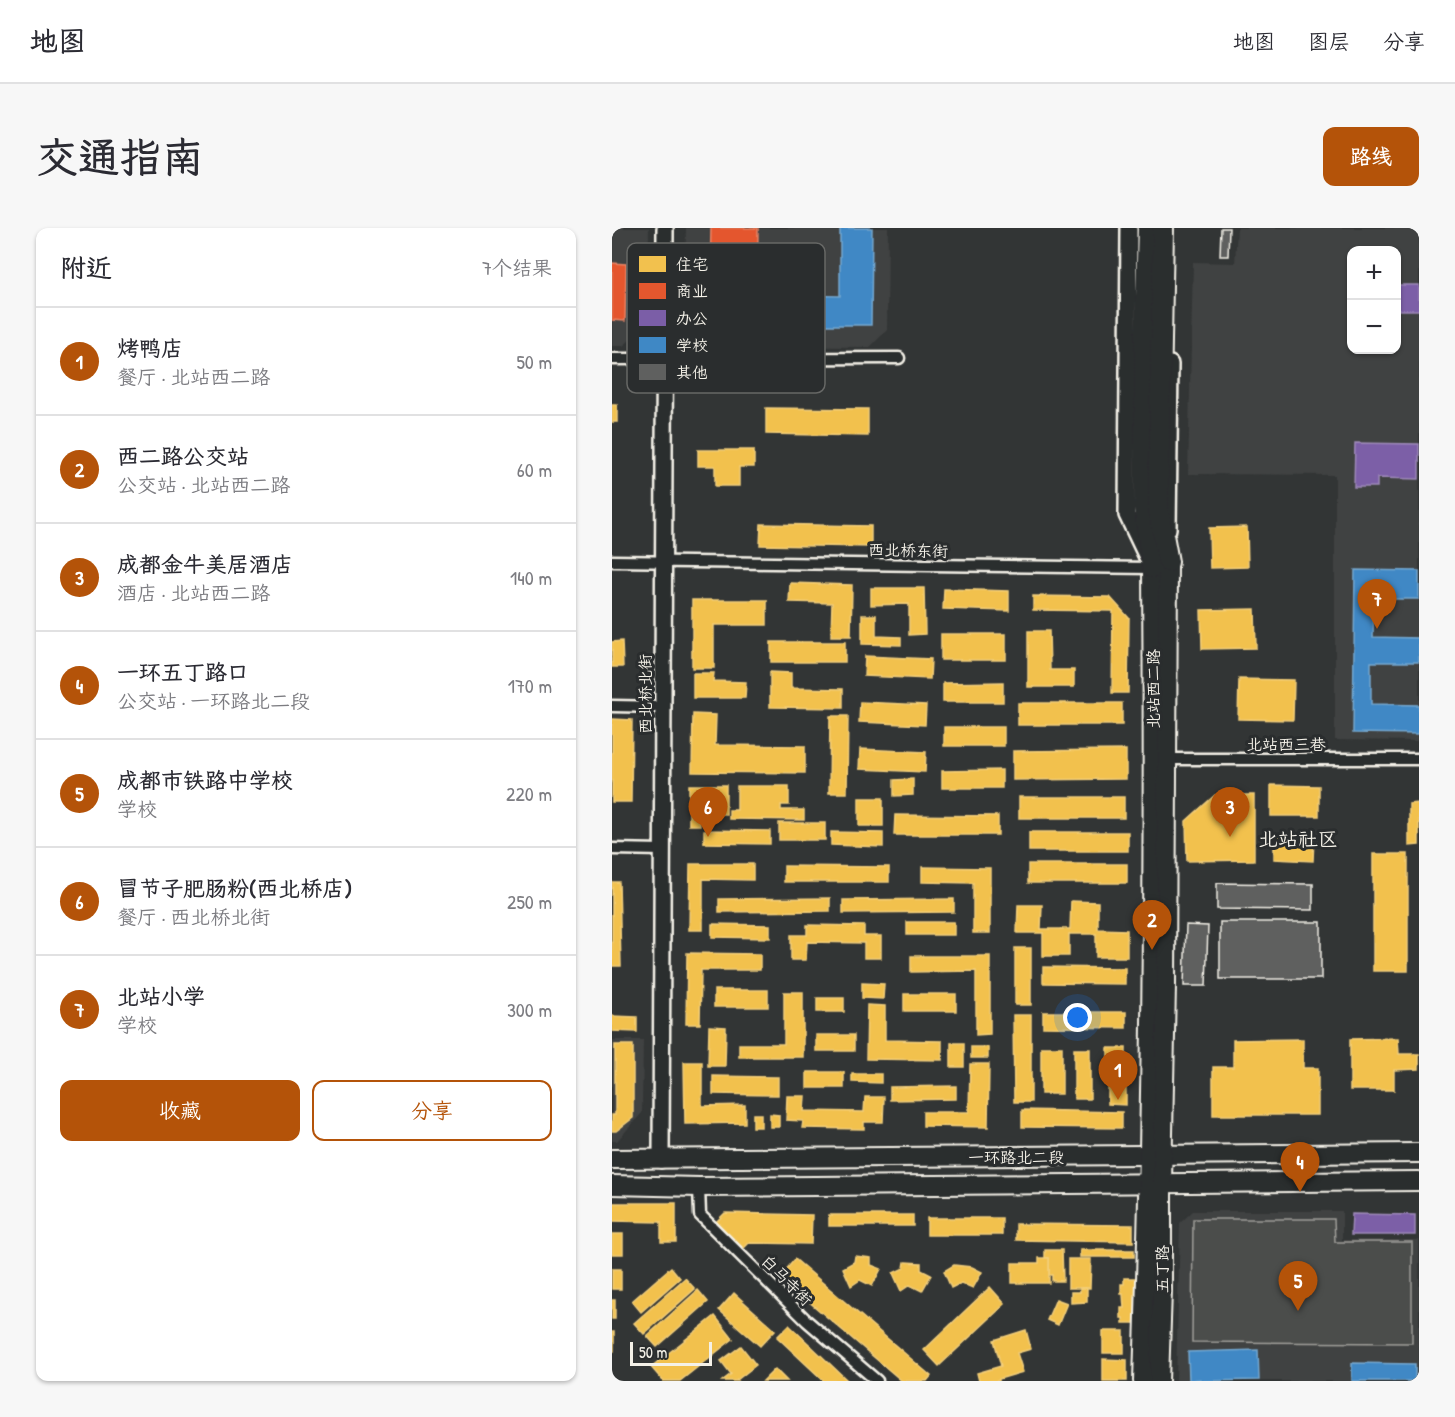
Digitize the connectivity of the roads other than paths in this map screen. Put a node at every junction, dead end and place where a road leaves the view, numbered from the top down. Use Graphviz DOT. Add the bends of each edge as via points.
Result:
graph roads {
  1 [pos="1129,228"];
  2 [pos="1148,228"];
  3 [pos="1163,228"];
  4 [pos="1172,228"];
  5 [pos="1153,330"];
  6 [pos="825,358"];
  7 [pos="899,358"];
  8 [pos="665,393"];
  9 [pos="612,561"];
  10 [pos="664,562"];
  11 [pos="1160,565"];
  12 [pos="612,706"];
  13 [pos="663,707"];
  14 [pos="1161,759"];
  15 [pos="1419,759"];
  16 [pos="612,849"];
  17 [pos="663,850"];
  18 [pos="1419,1153"];
  19 [pos="1156,1156"];
  20 [pos="612,1160"];
  21 [pos="661,1160"];
  22 [pos="1419,1181"];
  23 [pos="1156,1183"];
  24 [pos="612,1185"];
  25 [pos="699,1187"];
  26 [pos="877,1381"];
  27 [pos="1143,1381"];
  28 [pos="1159,1381"];
  1 -- 11 [label="street, 北站西二路" via="1127,515"];
  2 -- 5 [label="highway"];
  3 -- 5 [label="highway"];
  4 -- 11 [label="street, 北站西二路"];
  5 -- 11 [label="highway"];
  6 -- 7 [label="street"];
  8 -- 10 [label="street, 西北桥北街"];
  9 -- 10 [label="street, 西北桥东街"];
  10 -- 11 [label="street, 西北桥东街"];
  10 -- 13 [label="street, 西北桥北街"];
  11 -- 14 [label="main road, 北站西二路"];
  12 -- 13 [label="street"];
  13 -- 17 [label="street, 西北桥北街"];
  14 -- 15 [label="street, 北站西三巷"];
  14 -- 19 [label="main road, 北站西二路"];
  16 -- 17 [label="street"];
  17 -- 21 [label="street, 西北桥北街"];
  18 -- 19 [label="main road, 一环路北二段"];
  19 -- 21 [label="main road, 一环路北二段"];
  19 -- 23 [label="main road, 五丁路"];
  20 -- 21 [label="main road, 一环路北二段"];
  22 -- 23 [label="main road, 一环路北二段"];
  23 -- 25 [label="main road, 一环路北二段"];
  23 -- 27 [label="main road, 五丁路"];
  23 -- 28 [label="main road, 五丁路" via="1162,1290"];
  24 -- 25 [label="main road, 一环路北二段"];
  25 -- 26 [label="street, 白马寺街" via="700,1215 807,1321"];
}
